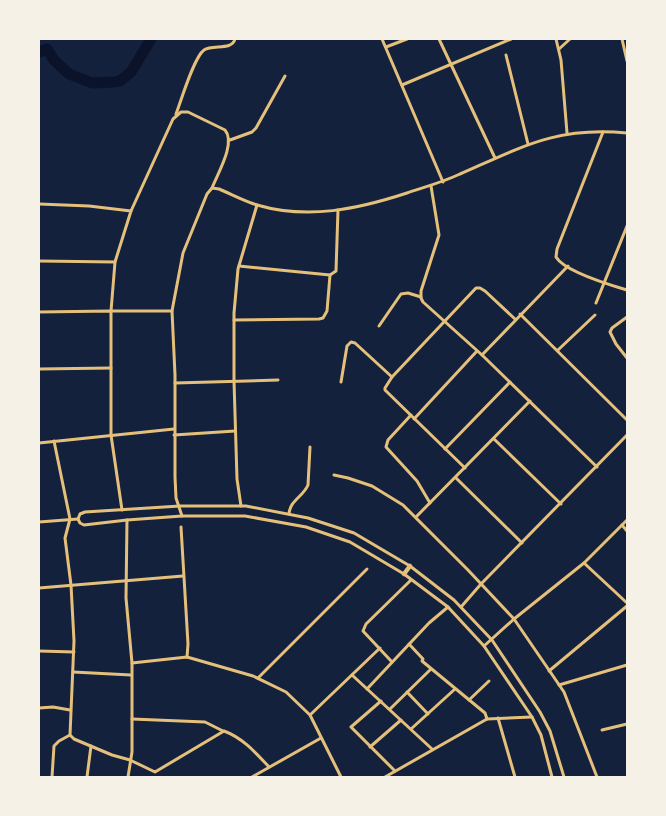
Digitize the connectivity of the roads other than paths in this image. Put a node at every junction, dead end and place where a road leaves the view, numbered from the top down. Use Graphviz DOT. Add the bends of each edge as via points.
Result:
graph roads {
  1 [pos="235,39"];
  2 [pos="382,39"];
  3 [pos="407,39"];
  4 [pos="439,39"];
  5 [pos="511,39"];
  6 [pos="556,39"];
  7 [pos="570,39"];
  8 [pos="622,39"];
  9 [pos="386,47"];
  10 [pos="559,49"];
  11 [pos="506,55"];
  12 [pos="627,61"];
  13 [pos="452,64"];
  14 [pos="284,76"];
  15 [pos="402,85"];
  16 [pos="176,115"];
  17 [pos="603,132"];
  18 [pos="568,133"];
  19 [pos="627,133"];
  20 [pos="230,140"];
  21 [pos="528,144"];
  22 [pos="495,158"];
  23 [pos="443,182"];
  24 [pos="431,186"];
  25 [pos="212,188"];
  26 [pos="39,204"];
  27 [pos="257,205"];
  28 [pos="338,210"];
  29 [pos="131,211"];
  30 [pos="627,226"];
  31 [pos="39,260"];
  32 [pos="115,262"];
  33 [pos="239,266"];
  34 [pos="568,266"];
  35 [pos="330,275"];
  36 [pos="604,283"];
  37 [pos="627,290"];
  38 [pos="421,298"];
  39 [pos="596,303"];
  40 [pos="111,311"];
  41 [pos="172,311"];
  42 [pos="39,312"];
  43 [pos="520,314"];
  44 [pos="595,315"];
  45 [pos="627,317"];
  46 [pos="515,319"];
  47 [pos="234,320"];
  48 [pos="444,320"];
  49 [pos="379,326"];
  50 [pos="558,350"];
  51 [pos="476,351"];
  52 [pos="482,355"];
  53 [pos="627,358"];
  54 [pos="111,368"];
  55 [pos="39,369"];
  56 [pos="392,377"];
  57 [pos="278,380"];
  58 [pos="234,381"];
  59 [pos="341,382"];
  60 [pos="510,382"];
  61 [pos="175,383"];
  62 [pos="530,401"];
  63 [pos="411,415"];
  64 [pos="414,419"];
  65 [pos="627,420"];
  66 [pos="174,429"];
  67 [pos="236,431"];
  68 [pos="111,435"];
  69 [pos="174,435"];
  70 [pos="627,435"];
  71 [pos="494,439"];
  72 [pos="54,441"];
  73 [pos="39,443"];
  74 [pos="310,447"];
  75 [pos="445,449"];
  76 [pos="597,467"];
  77 [pos="465,468"];
  78 [pos="334,475"];
  79 [pos="456,478"];
  80 [pos="430,503"];
  81 [pos="561,504"];
  82 [pos="180,506"];
  83 [pos="240,506"];
  84 [pos="122,510"];
  85 [pos="289,514"];
  86 [pos="182,516"];
  87 [pos="416,517"];
  88 [pos="70,519"];
  89 [pos="78,519"];
  90 [pos="127,520"];
  91 [pos="627,520"];
  92 [pos="39,522"];
  93 [pos="622,525"];
  94 [pos="181,528"];
  95 [pos="627,532"];
  96 [pos="522,543"];
  97 [pos="584,563"];
  98 [pos="410,566"];
  99 [pos="367,569"];
  100 [pos="404,574"];
  101 [pos="183,576"];
  102 [pos="411,580"];
  103 [pos="125,582"];
  104 [pos="481,584"];
  105 [pos="71,585"];
  106 [pos="39,588"];
  107 [pos="627,605"];
  108 [pos="448,607"];
  109 [pos="461,607"];
  110 [pos="514,619"];
  111 [pos="492,640"];
  112 [pos="409,644"];
  113 [pos="484,646"];
  114 [pos="380,648"];
  115 [pos="39,651"];
  116 [pos="74,652"];
  117 [pos="187,657"];
  118 [pos="132,662"];
  119 [pos="392,662"];
  120 [pos="627,665"];
  121 [pos="431,669"];
  122 [pos="549,671"];
  123 [pos="73,672"];
  124 [pos="131,675"];
  125 [pos="352,675"];
  126 [pos="258,678"];
  127 [pos="489,681"];
  128 [pos="559,685"];
  129 [pos="455,688"];
  130 [pos="367,689"];
  131 [pos="407,692"];
  132 [pos="469,700"];
  133 [pos="381,701"];
  134 [pos="39,708"];
  135 [pos="390,709"];
  136 [pos="70,710"];
  137 [pos="428,714"];
  138 [pos="310,716"];
  139 [pos="532,717"];
  140 [pos="498,718"];
  141 [pos="131,719"];
  142 [pos="487,719"];
  143 [pos="401,720"];
  144 [pos="627,724"];
  145 [pos="411,730"];
  146 [pos="602,730"];
  147 [pos="224,731"];
  148 [pos="70,735"];
  149 [pos="321,738"];
  150 [pos="91,746"];
  151 [pos="370,747"];
  152 [pos="432,750"];
  153 [pos="130,760"];
  154 [pos="269,767"];
  155 [pos="395,771"];
  156 [pos="52,777"];
  157 [pos="87,777"];
  158 [pos="128,777"];
  159 [pos="252,777"];
  160 [pos="341,777"];
  161 [pos="386,777"];
  162 [pos="515,777"];
  163 [pos="552,777"];
  164 [pos="564,777"];
  165 [pos="597,777"];
  1 -- 16 [label="street" via="231,45 209,47 198,56"];
  2 -- 9 [label="street"];
  3 -- 9 [label="street"];
  4 -- 13 [label="street"];
  5 -- 13 [label="street"];
  6 -- 10 [label="street"];
  7 -- 10 [label="street"];
  8 -- 12 [label="street"];
  9 -- 15 [label="street"];
  10 -- 18 [label="street"];
  11 -- 21 [label="street"];
  13 -- 15 [label="street"];
  13 -- 22 [label="street"];
  14 -- 20 [label="street" via="256,128"];
  15 -- 23 [label="street"];
  16 -- 20 [label="street" via="188,112 225,130"];
  16 -- 29 [label="street"];
  17 -- 18 [label="street"];
  17 -- 19 [label="street"];
  17 -- 34 [label="street" via="557,249 557,259"];
  18 -- 21 [label="street"];
  20 -- 25 [label="street"];
  21 -- 22 [label="street"];
  22 -- 23 [label="street"];
  23 -- 24 [label="street"];
  24 -- 28 [label="street" via="373,204"];
  24 -- 38 [label="street" via="439,235"];
  25 -- 27 [label="street"];
  25 -- 41 [label="street" via="183,253"];
  26 -- 29 [label="street"];
  27 -- 28 [label="street" via="293,212"];
  27 -- 33 [label="street"];
  28 -- 35 [label="street" via="336,271"];
  29 -- 32 [label="street"];
  30 -- 36 [label="street"];
  31 -- 32 [label="street"];
  32 -- 40 [label="street"];
  33 -- 35 [label="street"];
  33 -- 47 [label="street"];
  34 -- 36 [label="street"];
  34 -- 43 [label="street"];
  35 -- 47 [label="street" via="327,311 323,318"];
  36 -- 37 [label="street"];
  36 -- 39 [label="street"];
  38 -- 48 [label="street"];
  38 -- 49 [label="street" via="401,294"];
  40 -- 41 [label="street"];
  40 -- 42 [label="street"];
  40 -- 54 [label="street"];
  41 -- 61 [label="street"];
  43 -- 46 [label="street"];
  43 -- 50 [label="street"];
  44 -- 50 [label="street"];
  45 -- 53 [label="street" via="610,330"];
  46 -- 48 [label="street" via="476,288"];
  46 -- 52 [label="street"];
  47 -- 58 [label="street"];
  48 -- 51 [label="street"];
  48 -- 56 [label="street"];
  50 -- 65 [label="street"];
  51 -- 52 [label="street"];
  51 -- 64 [label="street"];
  52 -- 60 [label="street"];
  54 -- 55 [label="street"];
  54 -- 68 [label="street"];
  56 -- 59 [label="street" via="351,342 347,346"];
  56 -- 63 [label="street" via="385,390"];
  57 -- 58 [label="street"];
  58 -- 61 [label="street"];
  58 -- 67 [label="street"];
  60 -- 62 [label="street"];
  60 -- 75 [label="street"];
  61 -- 66 [label="street"];
  62 -- 71 [label="street"];
  62 -- 76 [label="street"];
  63 -- 64 [label="street"];
  63 -- 80 [label="street" via="388,440 386,447 418,481"];
  64 -- 75 [label="street"];
  66 -- 68 [label="street"];
  66 -- 69 [label="street"];
  67 -- 69 [label="street"];
  67 -- 83 [label="street"];
  68 -- 72 [label="street"];
  68 -- 84 [label="street"];
  69 -- 82 [label="street" via="176,498"];
  70 -- 76 [label="street"];
  71 -- 77 [label="street"];
  71 -- 81 [label="street"];
  72 -- 73 [label="street"];
  72 -- 88 [label="street"];
  74 -- 85 [label="street" via="308,485 289,507"];
  75 -- 77 [label="street"];
  76 -- 81 [label="street"];
  77 -- 79 [label="street"];
  78 -- 87 [label="street" via="372,486"];
  79 -- 80 [label="street"];
  79 -- 96 [label="street"];
  80 -- 87 [label="street"];
  81 -- 96 [label="street"];
  82 -- 83 [label="street"];
  82 -- 84 [label="street"];
  82 -- 86 [label="street"];
  83 -- 85 [label="street"];
  84 -- 89 [label="street" via="85,512"];
  85 -- 98 [label="street" via="354,533"];
  86 -- 90 [label="street"];
  86 -- 100 [label="street" via="245,516 306,528 350,542"];
  87 -- 104 [label="street"];
  88 -- 89 [label="street"];
  88 -- 92 [label="street"];
  88 -- 105 [label="street" via="65,544"];
  89 -- 90 [label="street" via="84,525"];
  90 -- 103 [label="street"];
  91 -- 93 [label="street"];
  93 -- 95 [label="street"];
  93 -- 97 [label="street"];
  94 -- 101 [label="street"];
  96 -- 104 [label="street"];
  97 -- 107 [label="street"];
  97 -- 110 [label="street"];
  98 -- 100 [label="street"];
  98 -- 109 [label="street"];
  99 -- 126 [label="street"];
  100 -- 102 [label="street"];
  101 -- 103 [label="street"];
  101 -- 117 [label="street"];
  102 -- 108 [label="street"];
  102 -- 114 [label="street" via="366,624 363,631"];
  103 -- 105 [label="street"];
  103 -- 118 [label="street"];
  104 -- 109 [label="street"];
  104 -- 110 [label="street"];
  105 -- 106 [label="street"];
  105 -- 116 [label="street"];
  107 -- 122 [label="street"];
  108 -- 112 [label="street"];
  108 -- 113 [label="street"];
  109 -- 111 [label="street"];
  110 -- 111 [label="street"];
  110 -- 122 [label="street"];
  111 -- 113 [label="street"];
  111 -- 164 [label="street" via="547,725"];
  112 -- 119 [label="street"];
  112 -- 121 [label="street"];
  113 -- 139 [label="street"];
  114 -- 119 [label="street"];
  114 -- 125 [label="street"];
  115 -- 116 [label="street"];
  116 -- 123 [label="street"];
  117 -- 118 [label="street"];
  117 -- 126 [label="street"];
  118 -- 124 [label="street"];
  119 -- 130 [label="street"];
  120 -- 128 [label="street"];
  121 -- 129 [label="street"];
  121 -- 131 [label="street"];
  122 -- 128 [label="street"];
  123 -- 124 [label="street"];
  123 -- 136 [label="street"];
  124 -- 141 [label="street"];
  125 -- 130 [label="street"];
  125 -- 138 [label="street"];
  126 -- 138 [label="street" via="286,692"];
  127 -- 132 [label="street"];
  128 -- 165 [label="street"];
  129 -- 132 [label="street"];
  129 -- 137 [label="street"];
  130 -- 133 [label="street"];
  131 -- 135 [label="street"];
  131 -- 137 [label="street"];
  132 -- 142 [label="street" via="485,713"];
  133 -- 135 [label="street"];
  133 -- 151 [label="street" via="351,727"];
  134 -- 136 [label="street"];
  135 -- 143 [label="street"];
  136 -- 148 [label="street"];
  137 -- 145 [label="street"];
  138 -- 149 [label="street"];
  139 -- 140 [label="street"];
  139 -- 163 [label="street" via="541,735"];
  140 -- 142 [label="street"];
  140 -- 162 [label="street"];
  141 -- 147 [label="street" via="205,722"];
  141 -- 153 [label="street"];
  142 -- 152 [label="street"];
  143 -- 145 [label="street"];
  143 -- 151 [label="street"];
  144 -- 146 [label="street"];
  145 -- 152 [label="street"];
  147 -- 153 [label="street" via="155,772"];
  147 -- 154 [label="street" via="252,749"];
  148 -- 150 [label="street"];
  148 -- 156 [label="street" via="54,746"];
  149 -- 154 [label="street"];
  149 -- 160 [label="street"];
  150 -- 153 [label="street"];
  150 -- 157 [label="street"];
  151 -- 155 [label="street"];
  152 -- 155 [label="street"];
  153 -- 158 [label="street"];
  154 -- 159 [label="street"];
  155 -- 161 [label="street"];
}
